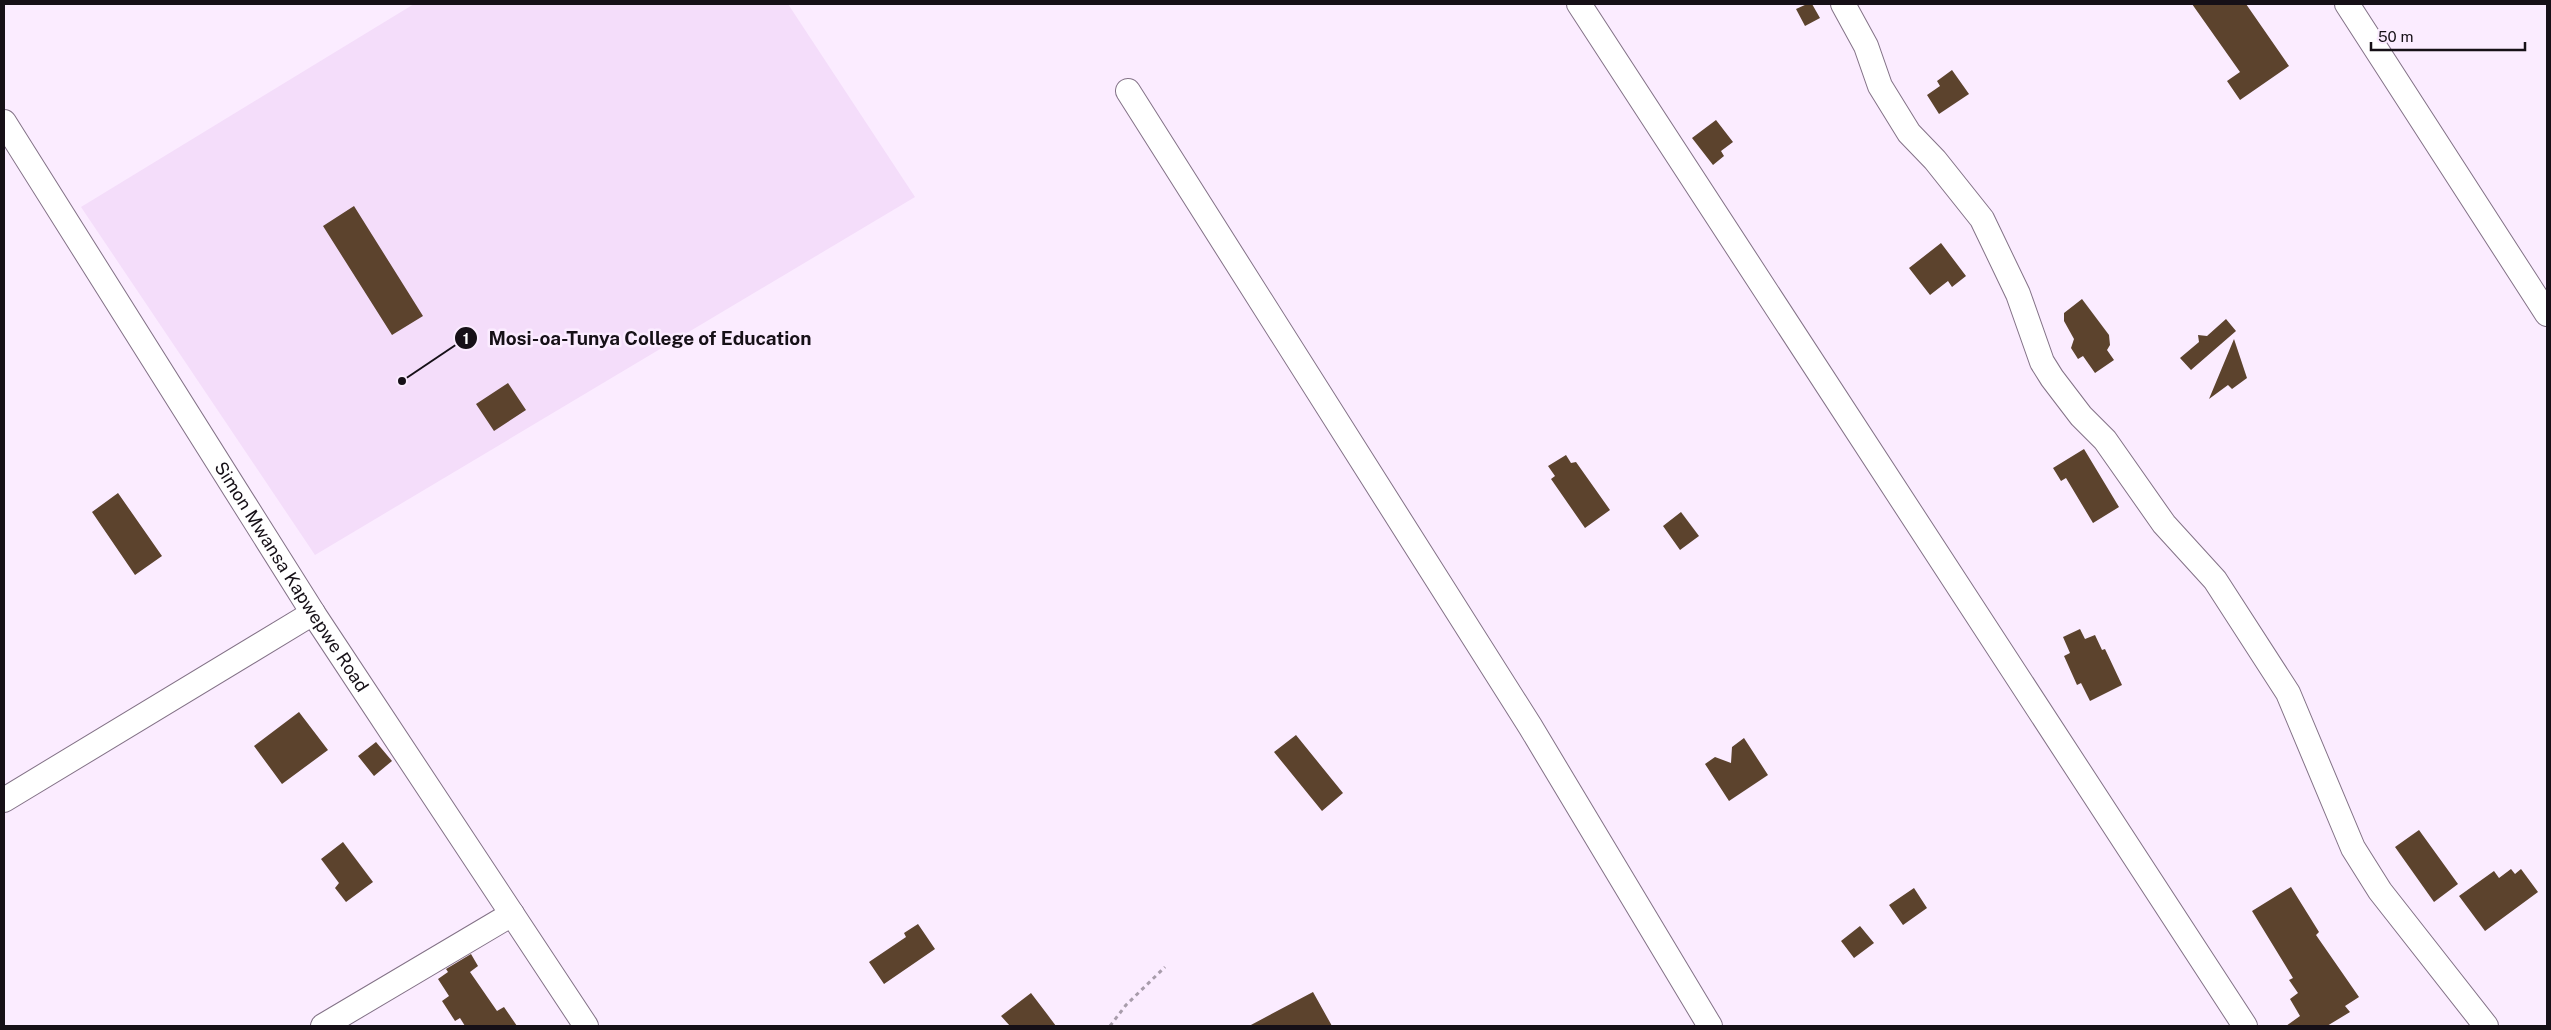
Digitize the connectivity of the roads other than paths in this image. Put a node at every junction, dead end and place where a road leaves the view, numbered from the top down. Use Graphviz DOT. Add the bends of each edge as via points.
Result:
graph roads {
  1 [pos="1579,4"];
  2 [pos="1843,4"];
  3 [pos="2347,4"];
  4 [pos="1128,90"];
  5 [pos="4,122"];
  6 [pos="2547,314"];
  7 [pos="313,613"];
  8 [pos="4,800"];
  9 [pos="512,914"];
  10 [pos="323,1026"];
  11 [pos="586,1026"];
  12 [pos="1710,1026"];
  13 [pos="2245,1026"];
  14 [pos="2486,1026"];
  1 -- 13 [label="street"];
  2 -- 14 [label="street" via="1866,46 1880,86 1909,133 1982,219 2018,294 2042,362 2052,378 2081,416 2105,440 2164,524 2215,580 2288,693 2353,848 2380,891"];
  3 -- 6 [label="street"];
  4 -- 12 [label="street" via="1530,726"];
  5 -- 7 [label="street, Simon Mwansa Kapwepwe Road"];
  7 -- 8 [label="street"];
  7 -- 9 [label="street, Simon Mwansa Kapwepwe Road"];
  9 -- 10 [label="street"];
  9 -- 11 [label="street, Simon Mwansa Kapwepwe Road"];
}
